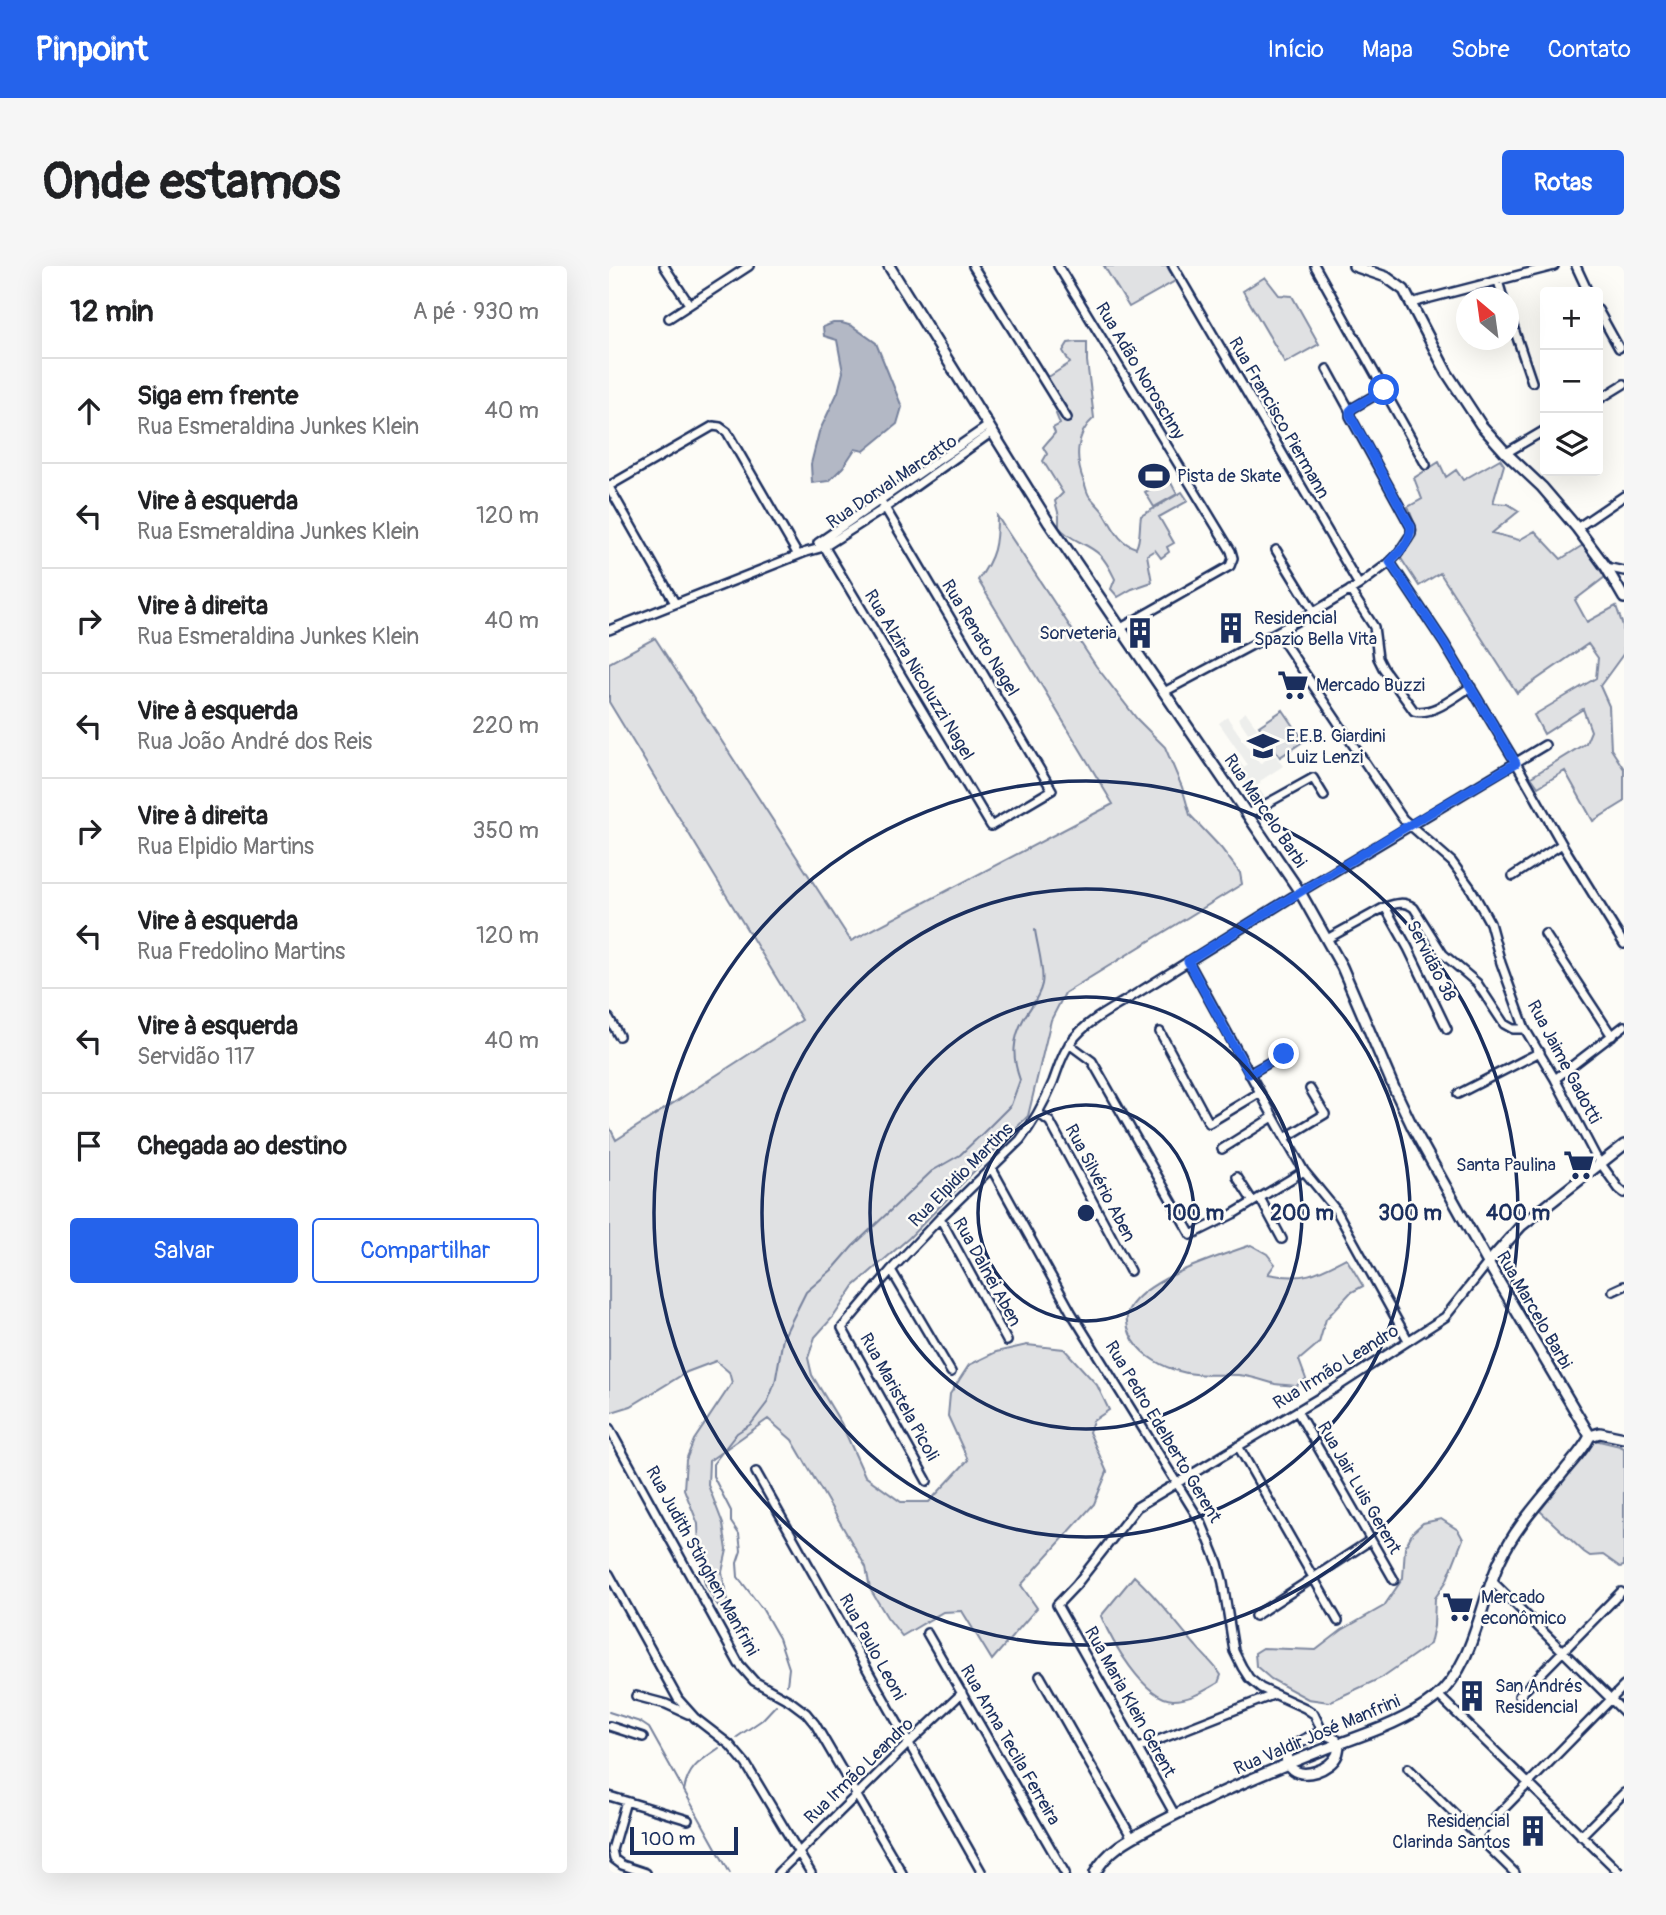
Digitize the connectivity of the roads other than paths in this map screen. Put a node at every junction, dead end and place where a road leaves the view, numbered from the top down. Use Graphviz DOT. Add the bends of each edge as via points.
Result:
graph roads {
  1 [pos="664,266"];
  2 [pos="749,266"];
  3 [pos="889,266"];
  4 [pos="973,266"];
  5 [pos="1058,266"];
  6 [pos="1173,266"];
  7 [pos="1315,266"];
  8 [pos="1354,266"];
  9 [pos="1554,266"];
  10 [pos="1576,266"];
  11 [pos="1498,281"];
  12 [pos="1500,287"];
  13 [pos="1586,287"];
  14 [pos="1411,303"];
  15 [pos="689,304"];
  16 [pos="669,318"];
  17 [pos="1603,319"];
  18 [pos="1519,344"];
  19 [pos="1619,348"];
  20 [pos="1327,369"];
  21 [pos="1532,382"];
  22 [pos="1624,384"];
  23 [pos="1384,390"];
  24 [pos="1603,397"];
  25 [pos="1350,411"];
  26 [pos="1067,418"];
  27 [pos="990,429"];
  28 [pos="1540,433"];
  29 [pos="1506,453"];
  30 [pos="1426,465"];
  31 [pos="609,487"];
  32 [pos="1624,496"];
  33 [pos="883,505"];
  34 [pos="1577,528"];
  35 [pos="823,544"];
  36 [pos="1276,550"];
  37 [pos="802,553"];
  38 [pos="1390,562"];
  39 [pos="1606,568"];
  40 [pos="1624,571"];
  41 [pos="1359,585"];
  42 [pos="1350,590"];
  43 [pos="1624,598"];
  44 [pos="675,603"];
  45 [pos="1314,612"];
  46 [pos="1121,628"];
  47 [pos="609,630"];
  48 [pos="1277,632"];
  49 [pos="1471,687"];
  50 [pos="1164,692"];
  51 [pos="1545,745"];
  52 [pos="1516,763"];
  53 [pos="1324,796"];
  54 [pos="1248,814"];
  55 [pos="991,826"];
  56 [pos="1410,826"];
  57 [pos="1562,844"];
  58 [pos="1513,876"];
  59 [pos="1300,892"];
  60 [pos="1385,906"];
  61 [pos="1545,934"];
  62 [pos="1327,939"];
  63 [pos="1624,944"];
  64 [pos="1188,961"];
  65 [pos="609,1018"];
  66 [pos="1624,1026"];
  67 [pos="1447,1029"];
  68 [pos="1525,1029"];
  69 [pos="1160,1032"];
  70 [pos="619,1036"];
  71 [pos="1612,1036"];
  72 [pos="1069,1044"];
  73 [pos="1539,1052"];
  74 [pos="1284,1054"];
  75 [pos="1249,1074"];
  76 [pos="1555,1079"];
  77 [pos="1310,1088"];
  78 [pos="1259,1093"];
  79 [pos="1458,1094"];
  80 [pos="1038,1113"];
  81 [pos="1273,1117"];
  82 [pos="1285,1138"];
  83 [pos="1624,1145"];
  84 [pos="1222,1149"];
  85 [pos="1600,1164"];
  86 [pos="992,1168"];
  87 [pos="1304,1171"];
  88 [pos="1237,1177"];
  89 [pos="1622,1193"];
  90 [pos="1257,1200"];
  91 [pos="940,1218"];
  92 [pos="1282,1239"];
  93 [pos="1488,1263"];
  94 [pos="891,1270"];
  95 [pos="1130,1271"];
  96 [pos="1624,1286"];
  97 [pos="1613,1290"];
  98 [pos="842,1328"];
  99 [pos="1408,1340"];
  100 [pos="1007,1341"];
  101 [pos="951,1371"];
  102 [pos="1297,1411"];
  103 [pos="609,1428"];
  104 [pos="1590,1437"];
  105 [pos="1624,1438"];
  106 [pos="1238,1446"];
  107 [pos="756,1472"];
  108 [pos="927,1481"];
  109 [pos="1178,1482"];
  110 [pos="1371,1541"];
  111 [pos="609,1574"];
  112 [pos="1314,1578"];
  113 [pos="1394,1580"];
  114 [pos="1492,1581"];
  115 [pos="1621,1592"];
  116 [pos="1057,1605"];
  117 [pos="1255,1616"];
  118 [pos="1338,1621"];
  119 [pos="927,1633"];
  120 [pos="1562,1651"];
  121 [pos="1040,1676"];
  122 [pos="1624,1686"];
  123 [pos="962,1693"];
  124 [pos="1273,1695"];
  125 [pos="1438,1695"];
  126 [pos="636,1696"];
  127 [pos="1518,1696"];
  128 [pos="1611,1699"];
  129 [pos="1624,1712"];
  130 [pos="695,1718"];
  131 [pos="609,1726"];
  132 [pos="1322,1732"];
  133 [pos="643,1737"];
  134 [pos="908,1744"];
  135 [pos="1339,1744"];
  136 [pos="1138,1748"];
  137 [pos="1288,1764"];
  138 [pos="1408,1768"];
  139 [pos="1528,1784"];
  140 [pos="1624,1793"];
  141 [pos="857,1794"];
  142 [pos="609,1796"];
  143 [pos="626,1801"];
  144 [pos="1175,1815"];
  145 [pos="688,1820"];
  146 [pos="1478,1836"];
  147 [pos="1581,1836"];
  148 [pos="1132,1838"];
  149 [pos="799,1853"];
  150 [pos="646,1873"];
  151 [pos="778,1873"];
  152 [pos="811,1873"];
  153 [pos="902,1873"];
  154 [pos="982,1873"];
  155 [pos="1065,1873"];
  156 [pos="1095,1873"];
  157 [pos="1515,1873"];
  158 [pos="1620,1873"];
  1 -- 15 [label="street"];
  2 -- 15 [label="street"];
  3 -- 27 [label="street, Rua Marcelo Barbi"];
  4 -- 26 [label="street"];
  5 -- 46 [label="street, Rua Adão Noroschny" via="1233,558 1222,571"];
  6 -- 41 [label="street, Rua Francisco Piermann"];
  7 -- 23 [label="street"];
  8 -- 14 [label="street" via="1391,280"];
  9 -- 11 [label="street"];
  10 -- 13 [label="street"];
  11 -- 12 [label="street"];
  11 -- 14 [label="street"];
  14 -- 29 [label="street" via="1466,403"];
  15 -- 16 [label="street"];
  17 -- 19 [label="street"];
  18 -- 21 [label="street"];
  20 -- 25 [label="street"];
  22 -- 24 [label="street"];
  23 -- 25 [label="street"];
  23 -- 30 [label="street"];
  25 -- 38 [label="street" via="1411,527 1411,534"];
  27 -- 33 [label="street, Rua Dorval Marcatto"];
  27 -- 46 [label="street, Rua Marcelo Barbi"];
  28 -- 29 [label="street"];
  29 -- 34 [label="street"];
  31 -- 37 [label="street" via="713,426 720,427"];
  31 -- 44 [label="street"];
  32 -- 34 [label="street"];
  33 -- 35 [label="street, Rua Dorval Marcatto"];
  33 -- 55 [label="street, Rua Renato Nagel" via="1052,790"];
  34 -- 39 [label="street"];
  35 -- 37 [label="street, Rua Dorval Marcatto"];
  35 -- 55 [label="street, Rua Alzira Nicoluzzi Nagel"];
  36 -- 45 [label="street"];
  37 -- 44 [label="street, Rua Dorval Marcatto"];
  38 -- 41 [label="street"];
  38 -- 49 [label="street"];
  39 -- 40 [label="street"];
  39 -- 43 [label="street"];
  41 -- 42 [label="street"];
  42 -- 45 [label="street"];
  42 -- 49 [label="street" via="1374,627 1383,668 1413,710 1431,711"];
  44 -- 47 [label="street, Rua Dorval Marcatto"];
  45 -- 48 [label="street"];
  46 -- 50 [label="street, Rua Marcelo Barbi"];
  48 -- 50 [label="street"];
  48 -- 56 [label="street, Rua Jaime Gadotti"];
  49 -- 52 [label="street"];
  50 -- 54 [label="street, Rua Marcelo Barbi"];
  51 -- 52 [label="street, Rua Elpidio Martins"];
  52 -- 56 [label="street, Rua Elpidio Martins"];
  52 -- 57 [label="street"];
  53 -- 54 [label="street" via="1313,778"];
  54 -- 59 [label="street, Rua Marcelo Barbi"];
  56 -- 59 [label="street, Rua Elpidio Martins"];
  56 -- 68 [label="street, Rua Jaime Gadotti" via="1452,862 1481,904"];
  57 -- 58 [label="street"];
  57 -- 63 [label="street"];
  59 -- 62 [label="street, Rua Marcelo Barbi"];
  59 -- 64 [label="street, Rua Elpidio Martins"];
  60 -- 62 [label="street"];
  60 -- 67 [label="street, Servidão 38"];
  60 -- 68 [label="street" via="1404,903 1414,908 1443,954 1477,983 1504,1024"];
  61 -- 71 [label="street"];
  62 -- 93 [label="street, Rua Marcelo Barbi" via="1407,1116"];
  64 -- 72 [label="street, Rua Elpidio Martins" via="1095,1019"];
  64 -- 75 [label="street"];
  65 -- 70 [label="street"];
  66 -- 71 [label="street"];
  68 -- 73 [label="street, Rua Jaime Gadotti"];
  69 -- 78 [label="street" via="1209,1123"];
  71 -- 76 [label="street"];
  72 -- 80 [label="street, Rua Elpidio Martins"];
  72 -- 90 [label="street" via="1092,1061 1191,1236"];
  73 -- 76 [label="street, Rua Jaime Gadotti"];
  73 -- 79 [label="street"];
  74 -- 75 [label="street"];
  75 -- 78 [label="street"];
  76 -- 85 [label="street, Rua Jaime Gadotti"];
  77 -- 82 [label="street" via="1325,1114"];
  78 -- 81 [label="street"];
  80 -- 86 [label="street, Rua Elpidio Martins" via="1020,1140"];
  80 -- 95 [label="street, Rua Silvério Aben" via="1050,1122"];
  81 -- 82 [label="street"];
  81 -- 84 [label="street"];
  82 -- 87 [label="street"];
  83 -- 85 [label="street, Rua Irmão Leandro"];
  85 -- 89 [label="street, Rua Jaime Gadotti"];
  85 -- 93 [label="street, Rua Irmão Leandro" via="1521,1226"];
  86 -- 91 [label="street, Rua Elpidio Martins"];
  86 -- 109 [label="street, Rua Pedro Edelberto Gerent" via="1078,1322"];
  87 -- 90 [label="street"];
  87 -- 99 [label="street" via="1336,1210"];
  88 -- 90 [label="street"];
  90 -- 92 [label="street"];
  91 -- 94 [label="street, Rua Elpidio Martins"];
  91 -- 100 [label="street, Rua Dalnei Aben"];
  93 -- 99 [label="street, Rua Irmão Leandro" via="1445,1317"];
  93 -- 104 [label="street, Rua Marcelo Barbi"];
  94 -- 98 [label="street, Rua Elpidio Martins"];
  94 -- 101 [label="street"];
  96 -- 97 [label="street"];
  98 -- 108 [label="street, Rua Maristela Picoli"];
  99 -- 102 [label="street, Rua Irmão Leandro"];
  102 -- 106 [label="street, Rua Irmão Leandro"];
  102 -- 110 [label="street, Rua Jair Luis Gerent"];
  103 -- 141 [label="street, Rua Judith Stinghen Manfrini" via="739,1664 754,1681 806,1713"];
  104 -- 105 [label="street" via="1600,1433"];
  104 -- 114 [label="street, Rua Valdir José Manfrini" via="1522,1523"];
  106 -- 109 [label="street, Rua Irmão Leandro"];
  106 -- 112 [label="street"];
  107 -- 134 [label="street, Rua Paulo Leoni"];
  109 -- 116 [label="street, Rua Irmão Leandro" via="1137,1507"];
  109 -- 124 [label="street, Rua Pedro Edelberto Gerent" via="1218,1563 1234,1651 1249,1678"];
  110 -- 112 [label="street"];
  110 -- 113 [label="street, Rua Jair Luis Gerent"];
  111 -- 130 [label="street" via="678,1699"];
  112 -- 117 [label="street"];
  112 -- 118 [label="street"];
  114 -- 120 [label="street"];
  114 -- 125 [label="street, Rua Valdir José Manfrini" via="1458,1670"];
  115 -- 120 [label="street"];
  116 -- 136 [label="street, Rua Maria Klein Gerent"];
  119 -- 123 [label="street, Rua Anna Tecila Ferreira"];
  120 -- 127 [label="street"];
  120 -- 128 [label="street"];
  121 -- 148 [label="street"];
  122 -- 128 [label="street"];
  123 -- 134 [label="street, Rua Irmão Leandro"];
  123 -- 155 [label="street, Rua Anna Tecila Ferreira"];
  124 -- 132 [label="street, Rua Pedro Edelberto Gerent" via="1314,1714"];
  124 -- 136 [label="street"];
  125 -- 135 [label="street, Rua Valdir José Manfrini" via="1416,1711"];
  125 -- 139 [label="street"];
  126 -- 130 [label="street"];
  128 -- 129 [label="street"];
  128 -- 139 [label="street"];
  130 -- 149 [label="street" via="746,1764"];
  131 -- 133 [label="street"];
  132 -- 135 [label="street"];
  132 -- 137 [label="street" via="1293,1747"];
  134 -- 141 [label="street, Rua Irmão Leandro"];
  134 -- 154 [label="street, Rua Paulo Leoni"];
  135 -- 137 [label="street, Rua Valdir José Manfrini"];
  135 -- 137 [label="street" via="1335,1759 1320,1770 1302,1772"];
  136 -- 144 [label="street, Rua Maria Klein Gerent"];
  137 -- 144 [label="street, Rua Valdir José Manfrini"];
  138 -- 146 [label="street"];
  139 -- 146 [label="street"];
  139 -- 147 [label="street"];
  140 -- 147 [label="street"];
  141 -- 149 [label="street, Rua Irmão Leandro"];
  141 -- 153 [label="street, Rua Judith Stinghen Manfrini"];
  142 -- 143 [label="street"];
  143 -- 145 [label="street"];
  143 -- 150 [label="street" via="612,1850 614,1859"];
  144 -- 148 [label="street, Rua Valdir José Manfrini"];
  146 -- 157 [label="street"];
  147 -- 158 [label="street"];
  148 -- 156 [label="street, Rua Valdir José Manfrini" via="1104,1858"];
  149 -- 151 [label="street, Rua Irmão Leandro"];
  149 -- 152 [label="street"];
}
